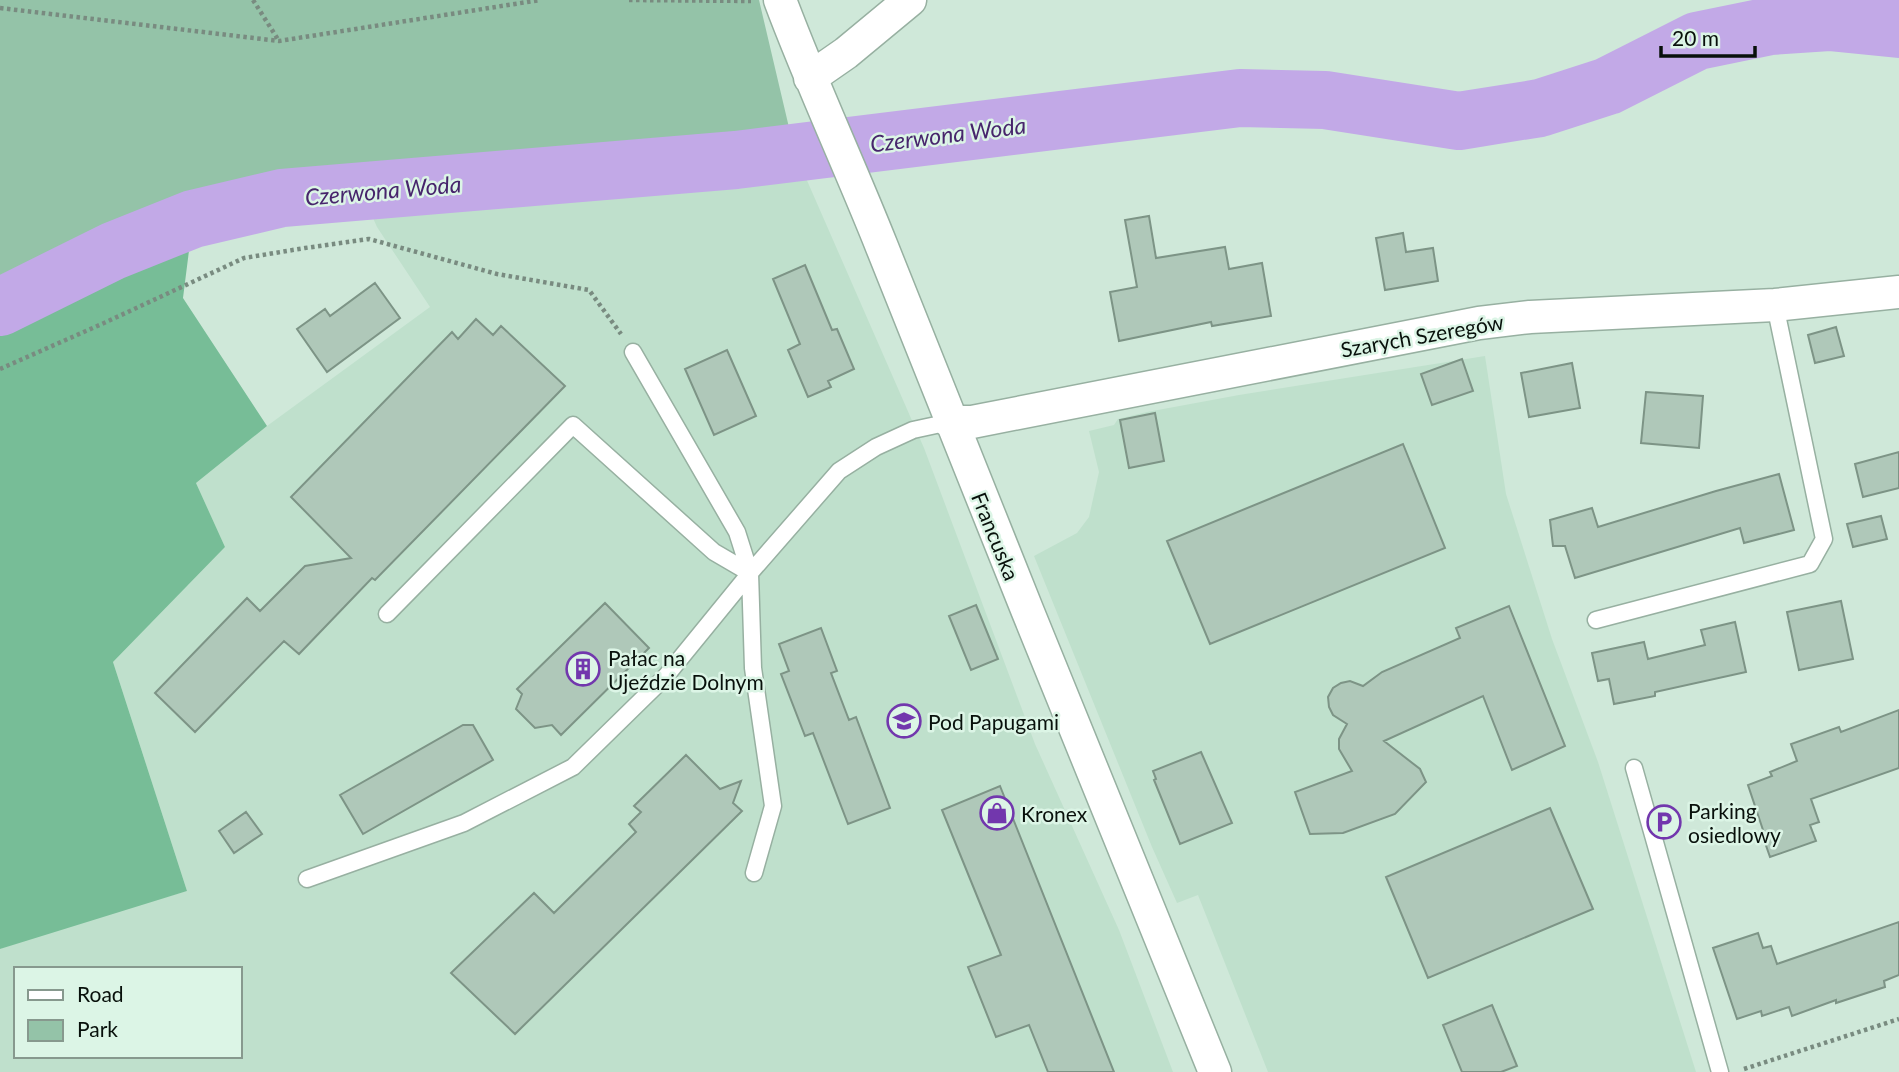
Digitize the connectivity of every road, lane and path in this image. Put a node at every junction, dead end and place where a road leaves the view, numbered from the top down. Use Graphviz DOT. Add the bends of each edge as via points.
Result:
graph roads {
  1 [pos="253,0"];
  2 [pos="540,0"];
  3 [pos="629,0"];
  4 [pos="910,0"];
  5 [pos="780,1"];
  6 [pos="0,8"];
  7 [pos="279,41"];
  8 [pos="810,78"];
  9 [pos="1899,292"];
  10 [pos="1775,305"];
  11 [pos="634,352"];
  12 [pos="0,369"];
  13 [pos="950,422"];
  14 [pos="750,573"];
  15 [pos="387,614"];
  16 [pos="1596,620"];
  17 [pos="1634,768"];
  18 [pos="754,873"];
  19 [pos="307,879"];
  20 [pos="1899,1019"];
  21 [pos="1214,1072"];
  22 [pos="1720,1072"];
  23 [pos="1733,1072"];
  1 -- 7 [label="path"];
  2 -- 7 [label="path"];
  3 -- 5 [label="path"];
  4 -- 8 [label="street"];
  5 -- 8 [label="street, Francuska"];
  6 -- 7 [label="path"];
  8 -- 13 [label="street, Francuska"];
  9 -- 10 [label="street, Szarych Szeregów"];
  10 -- 13 [label="street, Szarych Szeregów" via="1479,323 972,422"];
  10 -- 16 [label="lane" via="1824,539 1810,564"];
  11 -- 12 [label="path" via="589,290 497,274 369,239 244,258"];
  11 -- 14 [label="lane" via="737,531"];
  13 -- 14 [label="lane" via="912,430 839,471"];
  13 -- 21 [label="street, Francuska"];
  14 -- 15 [label="lane" via="714,552 573,425"];
  14 -- 18 [label="lane" via="753,668 772,806"];
  14 -- 19 [label="lane" via="666,676 573,767 464,823"];
  17 -- 22 [label="lane"];
  20 -- 23 [label="path"];
}
